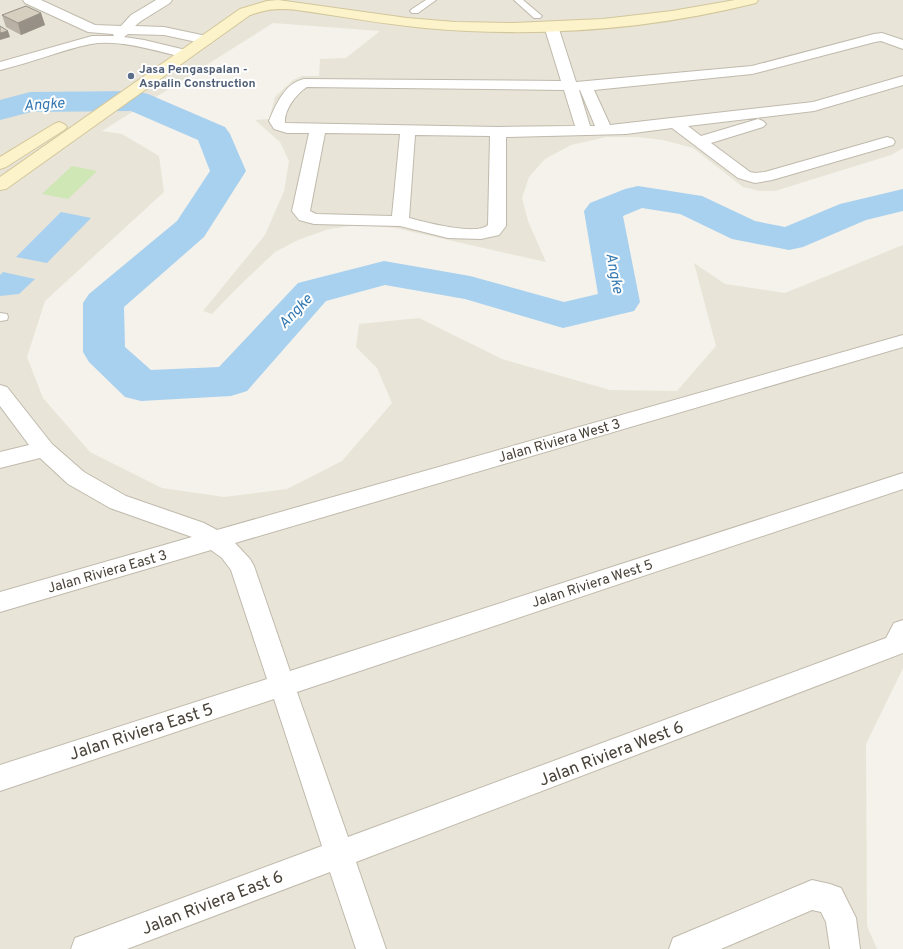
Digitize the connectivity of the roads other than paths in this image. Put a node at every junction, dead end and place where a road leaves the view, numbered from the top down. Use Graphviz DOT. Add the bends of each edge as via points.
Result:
graph roads {
  1 [pos="30,0"];
  2 [pos="165,0"];
  3 [pos="334,0"];
  4 [pos="432,0"];
  5 [pos="518,0"];
  6 [pos="690,0"];
  7 [pos="751,0"];
  8 [pos="264,2"];
  9 [pos="415,11"];
  10 [pos="537,16"];
  11 [pos="551,26"];
  12 [pos="200,27"];
  13 [pos="93,35"];
  14 [pos="120,35"];
  15 [pos="188,36"];
  16 [pos="206,40"];
  17 [pos="903,45"];
  18 [pos="168,50"];
  19 [pos="185,54"];
  20 [pos="156,59"];
  21 [pos="0,66"];
  22 [pos="131,76"];
  23 [pos="903,80"];
  24 [pos="577,87"];
  25 [pos="814,106"];
  26 [pos="676,124"];
  27 [pos="318,128"];
  28 [pos="408,130"];
  29 [pos="604,130"];
  30 [pos="584,131"];
  31 [pos="498,132"];
  32 [pos="700,141"];
  33 [pos="887,142"];
  34 [pos="28,148"];
  35 [pos="48,153"];
  36 [pos="0,164"];
  37 [pos="0,185"];
  38 [pos="400,221"];
  39 [pos="903,341"];
  40 [pos="0,392"];
  41 [pos="44,449"];
  42 [pos="0,460"];
  43 [pos="903,481"];
  44 [pos="215,540"];
  45 [pos="0,602"];
  46 [pos="903,630"];
  47 [pos="281,685"];
  48 [pos="0,778"];
  49 [pos="338,855"];
  50 [pos="86,949"];
  51 [pos="371,949"];
  52 [pos="684,949"];
  53 [pos="845,949"];
  1 -- 13 [label="street"];
  2 -- 14 [label="street" via="136,18"];
  3 -- 9 [label="street"];
  4 -- 9 [label="lane"];
  5 -- 10 [label="lane"];
  6 -- 10 [label="street" via="621,10"];
  7 -- 11 [label="street" via="696,12 638,20"];
  8 -- 11 [label="street" via="425,24"];
  8 -- 16 [label="street" via="245,12"];
  9 -- 10 [label="street"];
  11 -- 24 [label="street"];
  12 -- 15 [label="street"];
  13 -- 14 [label="street"];
  13 -- 21 [label="street"];
  14 -- 15 [label="street" via="164,31"];
  14 -- 18 [label="street"];
  15 -- 16 [label="street"];
  15 -- 18 [label="street"];
  16 -- 19 [label="street"];
  17 -- 24 [label="street" via="882,37 874,38 752,70"];
  18 -- 19 [label="street"];
  18 -- 20 [label="street"];
  19 -- 35 [label="street"];
  22 -- 34 [label="street"];
  23 -- 25 [label="street"];
  24 -- 27 [label="street" via="304,83 295,87 281,108 277,121 279,126 287,128"];
  24 -- 29 [label="street"];
  24 -- 30 [label="street"];
  25 -- 26 [label="street"];
  25 -- 32 [label="street"];
  26 -- 29 [label="street"];
  26 -- 32 [label="street"];
  27 -- 28 [label="street"];
  27 -- 38 [label="street" via="301,211 305,216 314,219"];
  28 -- 31 [label="street"];
  28 -- 38 [label="street"];
  29 -- 30 [label="street"];
  30 -- 31 [label="street"];
  31 -- 38 [label="street" via="498,226 481,234 448,233"];
  32 -- 33 [label="street" via="744,175 755,178"];
  34 -- 35 [label="street"];
  34 -- 36 [label="street"];
  35 -- 37 [label="street"];
  39 -- 44 [label="street, Jalan Riviera West 3"];
  40 -- 41 [label="street"];
  41 -- 42 [label="street"];
  41 -- 44 [label="street" via="76,478 118,502 190,527"];
  43 -- 47 [label="street, Jalan Riviera West 5"];
  44 -- 45 [label="street, Jalan Riviera East 3"];
  44 -- 47 [label="street" via="242,566"];
  46 -- 49 [label="street, Jalan Riviera West 6" via="895,645 884,650"];
  47 -- 48 [label="street, Jalan Riviera East 5"];
  47 -- 49 [label="street"];
  49 -- 50 [label="street, Jalan Riviera East 6"];
  49 -- 51 [label="street"];
  52 -- 53 [label="street" via="812,895 830,899 841,918"];
}
